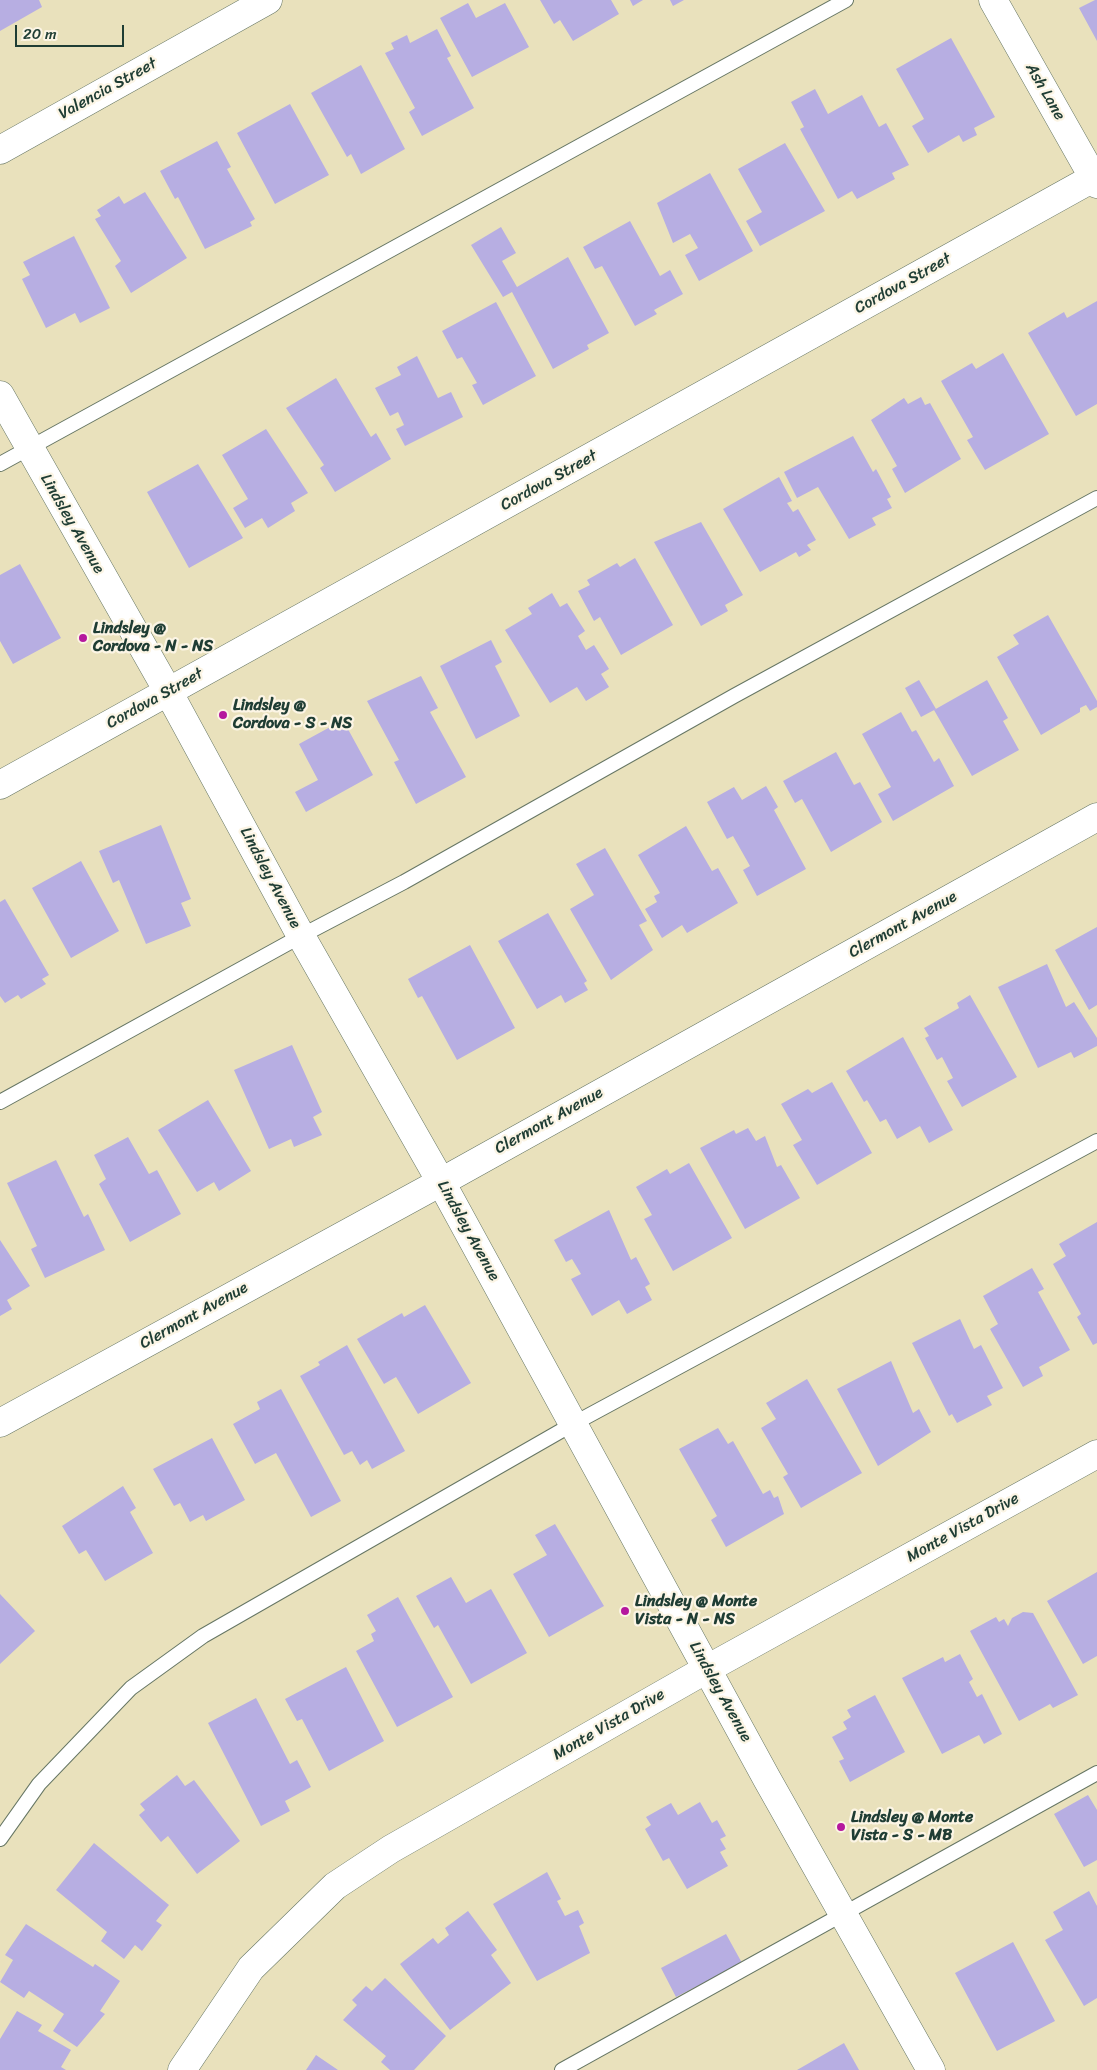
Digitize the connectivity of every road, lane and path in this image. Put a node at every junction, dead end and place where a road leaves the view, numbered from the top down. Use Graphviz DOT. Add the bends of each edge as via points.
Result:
graph roads {
  1 [pos="268,0"];
  2 [pos="846,0"];
  3 [pos="993,0"];
  4 [pos="0,150"];
  5 [pos="1096,179"];
  6 [pos="0,395"];
  7 [pos="29,448"];
  8 [pos="0,464"];
  9 [pos="1097,498"];
  10 [pos="169,693"];
  11 [pos="0,785"];
  12 [pos="1097,817"];
  13 [pos="301,936"];
  14 [pos="0,1102"];
  15 [pos="1097,1141"];
  16 [pos="441,1182"];
  17 [pos="0,1424"];
  18 [pos="573,1424"];
  19 [pos="1097,1454"];
  20 [pos="708,1668"];
  21 [pos="1097,1773"];
  22 [pos="0,1839"];
  23 [pos="842,1914"];
  24 [pos="182,2070"];
  25 [pos="562,2070"];
  26 [pos="931,2070"];
  1 -- 4 [label="street, Valencia Street"];
  2 -- 7 [label="lane"];
  3 -- 5 [label="street, Ash Lane"];
  5 -- 10 [label="street, Cordova Street"];
  6 -- 7 [label="street, Lindsley Avenue"];
  7 -- 8 [label="lane"];
  7 -- 10 [label="street, Lindsley Avenue"];
  9 -- 13 [label="lane"];
  10 -- 11 [label="street, Cordova Street"];
  10 -- 13 [label="street, Lindsley Avenue"];
  12 -- 16 [label="street, Clermont Avenue"];
  13 -- 14 [label="lane"];
  13 -- 16 [label="street, Lindsley Avenue"];
  15 -- 18 [label="lane"];
  16 -- 17 [label="street, Clermont Avenue"];
  16 -- 18 [label="street, Lindsley Avenue"];
  18 -- 20 [label="street, Lindsley Avenue"];
  18 -- 22 [label="lane" via="195,1641 131,1688 39,1784"];
  19 -- 20 [label="street, Monte Vista Drive"];
  20 -- 23 [label="street, Lindsley Avenue"];
  20 -- 24 [label="street, Monte Vista Drive" via="390,1849 335,1886 251,1968"];
  21 -- 23 [label="lane"];
  23 -- 25 [label="lane"];
  23 -- 26 [label="street, Lindsley Avenue"];
}
